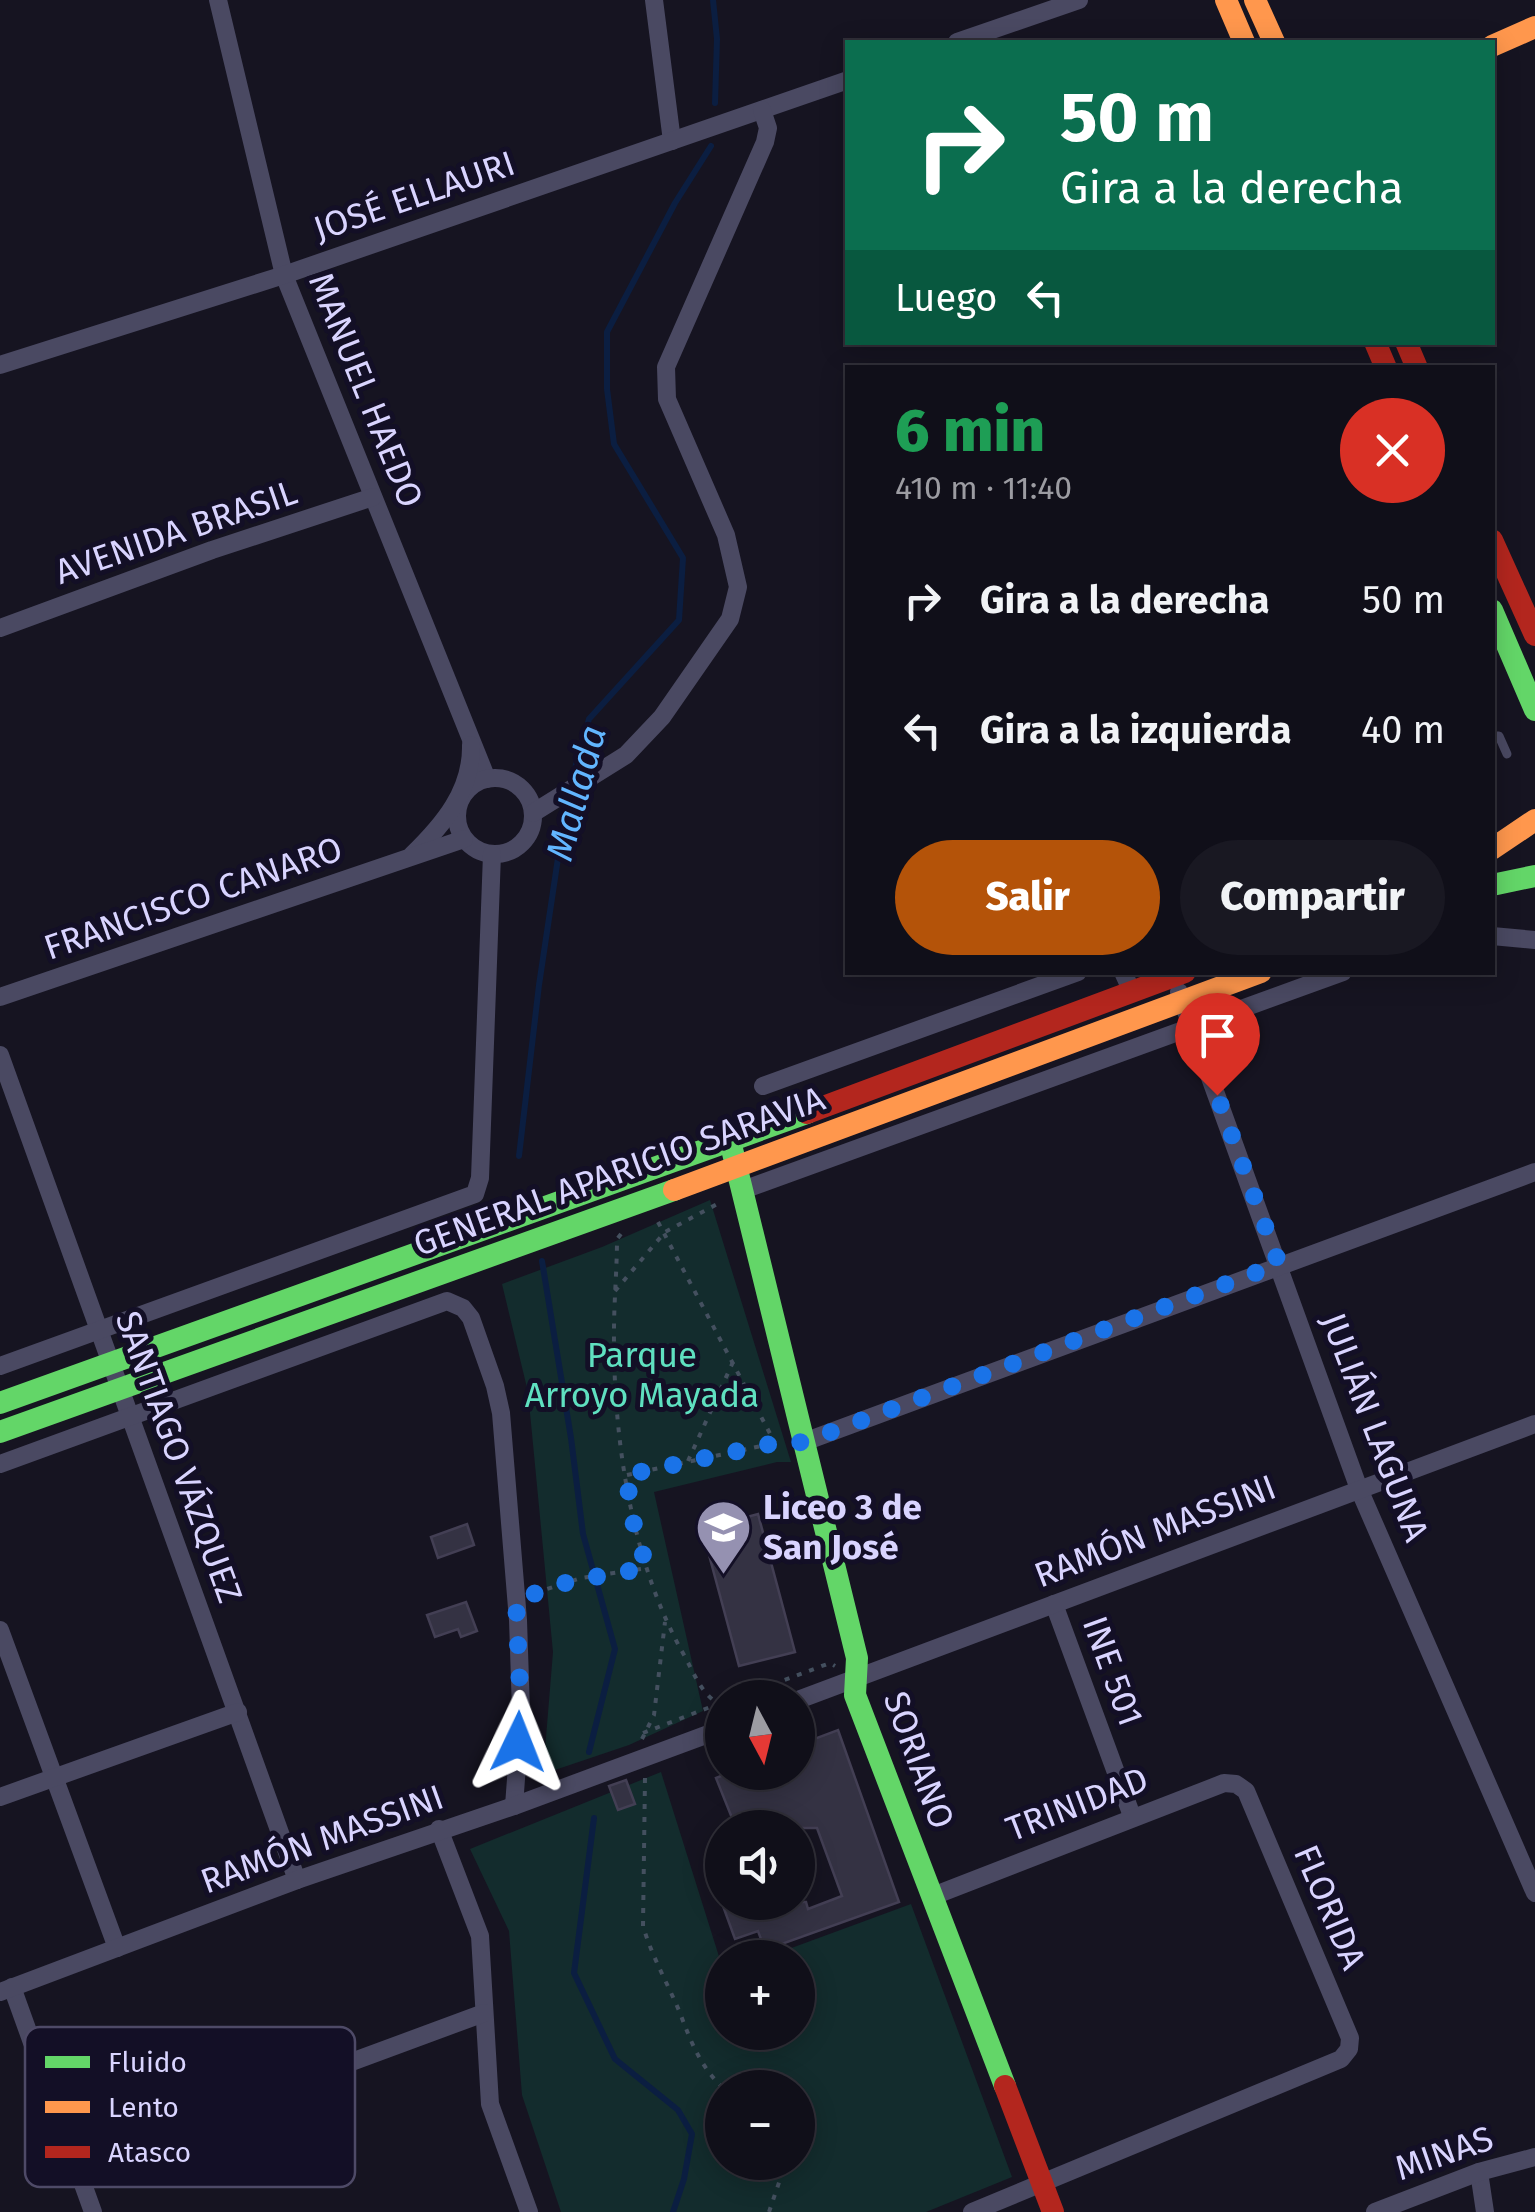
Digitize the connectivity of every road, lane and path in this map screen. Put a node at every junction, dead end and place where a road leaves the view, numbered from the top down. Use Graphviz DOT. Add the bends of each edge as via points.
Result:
graph roads {
  1 [pos="218,0"];
  2 [pos="654,0"];
  3 [pos="1080,0"];
  4 [pos="1226,0"];
  5 [pos="1254,0"];
  6 [pos="1535,27"];
  7 [pos="962,40"];
  8 [pos="1243,40"];
  9 [pos="1273,40"];
  10 [pos="1495,45"];
  11 [pos="845,81"];
  12 [pos="762,110"];
  13 [pos="672,141"];
  14 [pos="284,276"];
  15 [pos="0,365"];
  16 [pos="373,497"];
  17 [pos="1495,547"];
  18 [pos="1495,617"];
  19 [pos="0,628"];
  20 [pos="1535,636"];
  21 [pos="1535,710"];
  22 [pos="471,735"];
  23 [pos="1495,736"];
  24 [pos="1507,754"];
  25 [pos="486,778"];
  26 [pos="526,793"];
  27 [pos="460,797"];
  28 [pos="552,803"];
  29 [pos="533,813"];
  30 [pos="1535,820"];
  31 [pos="464,839"];
  32 [pos="1495,848"];
  33 [pos="492,854"];
  34 [pos="407,860"];
  35 [pos="1535,876"];
  36 [pos="1495,884"];
  37 [pos="1495,936"];
  38 [pos="1535,940"];
  39 [pos="1070,975"];
  40 [pos="1179,975"];
  41 [pos="1253,975"];
  42 [pos="1335,975"];
  43 [pos="1128,982"];
  44 [pos="0,996"];
  45 [pos="1183,1003"];
  46 [pos="1192,1028"];
  47 [pos="0,1055"];
  48 [pos="763,1086"];
  49 [pos="731,1142"];
  50 [pos="1535,1172"];
  51 [pos="740,1178"];
  52 [pos="651,1214"];
  53 [pos="623,1230"];
  54 [pos="665,1232"];
  55 [pos="1279,1264"];
  56 [pos="615,1292"];
  57 [pos="98,1331"];
  58 [pos="733,1362"];
  59 [pos="110,1364"];
  60 [pos="0,1366"];
  61 [pos="118,1389"];
  62 [pos="0,1403"];
  63 [pos="128,1418"];
  64 [pos="1535,1424"];
  65 [pos="0,1432"];
  66 [pos="804,1442"];
  67 [pos="775,1443"];
  68 [pos="688,1461"];
  69 [pos="0,1464"];
  70 [pos="626,1475"];
  71 [pos="1360,1489"];
  72 [pos="647,1568"];
  73 [pos="516,1600"];
  74 [pos="1054,1604"];
  75 [pos="665,1618"];
  76 [pos="0,1630"];
  77 [pos="856,1678"];
  78 [pos="784,1680"];
  79 [pos="815,1694"];
  80 [pos="705,1695"];
  81 [pos="705,1710"];
  82 [pos="238,1712"];
  83 [pos="642,1734"];
  84 [pos="705,1736"];
  85 [pos="641,1760"];
  86 [pos="53,1778"];
  87 [pos="1246,1790"];
  88 [pos="0,1797"];
  89 [pos="514,1806"];
  90 [pos="1132,1816"];
  91 [pos="439,1830"];
  92 [pos="297,1880"];
  93 [pos="1535,1893"];
  94 [pos="933,1896"];
  95 [pos="117,1948"];
  96 [pos="6,1990"];
  97 [pos="484,2014"];
  98 [pos="25,2038"];
  99 [pos="355,2061"];
  100 [pos="708,2070"];
  101 [pos="1535,2157"];
  102 [pos="1479,2172"];
  103 [pos="780,2180"];
  104 [pos="1043,2183"];
  105 [pos="83,2187"];
  106 [pos="93,2212"];
  107 [pos="529,2212"];
  108 [pos="769,2212"];
  109 [pos="972,2212"];
  110 [pos="1054,2212"];
  111 [pos="1375,2212"];
  112 [pos="1485,2212"];
  1 -- 14 [label="street, MANUEL HAEDO"];
  2 -- 13 [label="street"];
  3 -- 7 [label="street"];
  4 -- 8 [label="main road"];
  5 -- 9 [label="main road"];
  6 -- 10 [label="main road"];
  11 -- 12 [label="street, JOSÉ ELLAURI"];
  12 -- 13 [label="street, JOSÉ ELLAURI"];
  12 -- 28 [label="street" via="766,142 666,367 667,399 726,535 738,587 730,619 662,717 626,755"];
  13 -- 14 [label="street, JOSÉ ELLAURI"];
  14 -- 15 [label="street, JOSÉ ELLAURI"];
  14 -- 16 [label="street, MANUEL HAEDO"];
  16 -- 19 [label="street, AVENIDA BRASIL"];
  16 -- 22 [label="street, MANUEL HAEDO"];
  17 -- 20 [label="main road"];
  18 -- 21 [label="main road"];
  22 -- 25 [label="street, MANUEL HAEDO"];
  22 -- 27 [label="street" via="472,762"];
  23 -- 24 [label="lane"];
  25 -- 26 [label="street" via="508,780"];
  25 -- 27 [label="street"];
  26 -- 28 [label="street"];
  26 -- 29 [label="street"];
  27 -- 31 [label="street" via="456,818"];
  27 -- 34 [label="street"];
  28 -- 29 [label="street"];
  29 -- 33 [label="street" via="522,843"];
  30 -- 32 [label="main road"];
  31 -- 33 [label="street"];
  31 -- 34 [label="street, FRANCISCO CANARO"];
  33 -- 57 [label="street, GENERAL APARICIO SARAVIA" via="475,1194"];
  34 -- 44 [label="street, FRANCISCO CANARO"];
  35 -- 36 [label="main road"];
  37 -- 38 [label="street"];
  39 -- 48 [label="street, GENERAL APARICIO SARAVIA"];
  40 -- 43 [label="main road, GENERAL APARICIO SARAVIA"];
  40 -- 45 [label="street, JULIÁN LAGUNA"];
  41 -- 45 [label="main road, GENERAL APARICIO SARAVIA"];
  42 -- 46 [label="street, GENERAL APARICIO SARAVIA"];
  43 -- 49 [label="main road, GENERAL APARICIO SARAVIA"];
  45 -- 46 [label="street, JULIÁN LAGUNA"];
  45 -- 51 [label="main road, GENERAL APARICIO SARAVIA"];
  46 -- 51 [label="street, GENERAL APARICIO SARAVIA"];
  46 -- 55 [label="street, JULIÁN LAGUNA"];
  47 -- 57 [label="street, SANTIAGO VÁZQUEZ"];
  49 -- 51 [label="main road, SORIANO"];
  49 -- 59 [label="main road, GENERAL APARICIO SARAVIA"];
  50 -- 55 [label="street"];
  51 -- 54 [label="path"];
  51 -- 61 [label="main road, GENERAL APARICIO SARAVIA"];
  51 -- 66 [label="main road, SORIANO"];
  52 -- 54 [label="path"];
  53 -- 56 [label="path"];
  54 -- 56 [label="path"];
  54 -- 58 [label="path"];
  55 -- 66 [label="street"];
  55 -- 71 [label="street, JULIÁN LAGUNA"];
  56 -- 70 [label="path" via="618,1429"];
  57 -- 59 [label="street, SANTIAGO VÁZQUEZ"];
  57 -- 60 [label="street, GENERAL APARICIO SARAVIA"];
  58 -- 67 [label="path"];
  58 -- 68 [label="path"];
  59 -- 61 [label="street, SANTIAGO VÁZQUEZ"];
  59 -- 62 [label="main road, GENERAL APARICIO SARAVIA"];
  61 -- 63 [label="street, SANTIAGO VÁZQUEZ"];
  61 -- 65 [label="main road, GENERAL APARICIO SARAVIA"];
  63 -- 69 [label="street, GENERAL APARICIO SARAVIA"];
  63 -- 73 [label="street, GENERAL APARICIO SARAVIA" via="447,1301 463,1308 495,1386"];
  63 -- 82 [label="street, SANTIAGO VÁZQUEZ"];
  64 -- 71 [label="street, RAMÓN MASSINI"];
  66 -- 67 [label="path"];
  66 -- 77 [label="main road, SORIANO" via="857,1658"];
  67 -- 68 [label="path"];
  68 -- 70 [label="path"];
  70 -- 72 [label="path"];
  71 -- 74 [label="street, RAMÓN MASSINI"];
  71 -- 93 [label="street, JULIÁN LAGUNA"];
  72 -- 73 [label="path" via="580,1578"];
  72 -- 75 [label="path"];
  73 -- 89 [label="street" via="521,1711"];
  74 -- 77 [label="street, RAMÓN MASSINI"];
  74 -- 90 [label="street, INE 501"];
  75 -- 80 [label="path"];
  75 -- 83 [label="path" via="654,1715"];
  76 -- 86 [label="street"];
  77 -- 78 [label="path" via="830,1663"];
  77 -- 79 [label="street, RAMÓN MASSINI"];
  77 -- 94 [label="main road, SORIANO" via="856,1695"];
  81 -- 83 [label="path"];
  82 -- 86 [label="street"];
  82 -- 92 [label="street, SANTIAGO VÁZQUEZ"];
  83 -- 85 [label="path"];
  84 -- 85 [label="street, RAMÓN MASSINI"];
  85 -- 89 [label="street, RAMÓN MASSINI"];
  85 -- 100 [label="path" via="643,1926 692,2050"];
  86 -- 88 [label="street"];
  86 -- 95 [label="street"];
  87 -- 90 [label="street, TRINIDAD" via="1224,1783"];
  87 -- 104 [label="street, FLORIDA" via="1350,2049 1341,2059"];
  89 -- 91 [label="street, RAMÓN MASSINI"];
  90 -- 94 [label="street, TRINIDAD"];
  91 -- 92 [label="street, RAMÓN MASSINI"];
  91 -- 97 [label="street" via="480,1936"];
  92 -- 95 [label="street, RAMÓN MASSINI"];
  94 -- 104 [label="main road, SORIANO"];
  95 -- 96 [label="street, RAMÓN MASSINI"];
  96 -- 98 [label="street"];
  97 -- 99 [label="street"];
  97 -- 107 [label="street" via="490,2104"];
  101 -- 102 [label="street, MINAS"];
  102 -- 111 [label="street, MINAS"];
  102 -- 112 [label="street"];
  103 -- 108 [label="path"];
  104 -- 109 [label="street"];
  104 -- 110 [label="main road, SORIANO"];
  105 -- 106 [label="street"];
}
